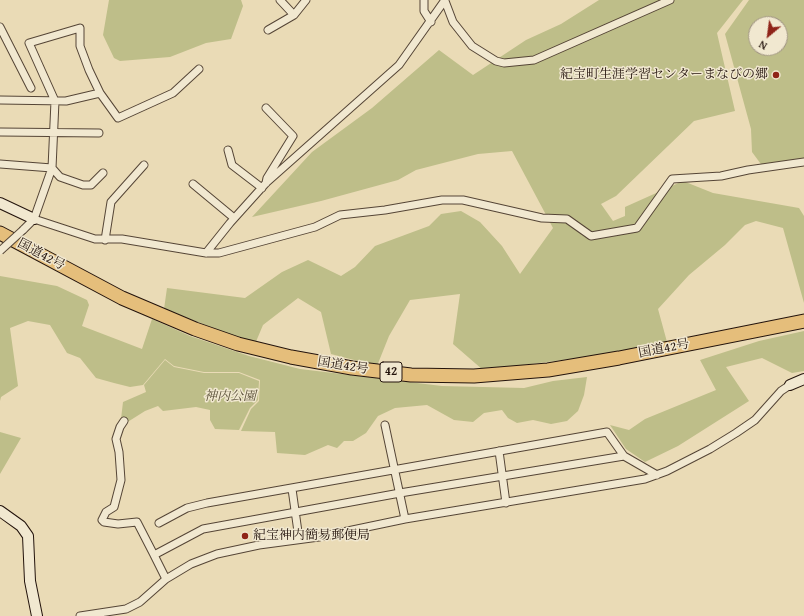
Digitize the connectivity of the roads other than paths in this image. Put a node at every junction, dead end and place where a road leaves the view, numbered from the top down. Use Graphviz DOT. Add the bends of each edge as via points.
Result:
graph roads {
  1 [pos="280,0"];
  2 [pos="306,0"];
  3 [pos="424,0"];
  4 [pos="445,0"];
  5 [pos="670,0"];
  6 [pos="294,15"];
  7 [pos="431,22"];
  8 [pos="0,28"];
  9 [pos="268,30"];
  10 [pos="3,41"];
  11 [pos="199,69"];
  12 [pos="31,88"];
  13 [pos="100,93"];
  14 [pos="0,100"];
  15 [pos="55,101"];
  16 [pos="266,108"];
  17 [pos="0,132"];
  18 [pos="54,132"];
  19 [pos="99,133"];
  20 [pos="228,150"];
  21 [pos="804,162"];
  22 [pos="0,164"];
  23 [pos="144,165"];
  24 [pos="52,168"];
  25 [pos="103,173"];
  26 [pos="193,184"];
  27 [pos="264,186"];
  28 [pos="0,203"];
  29 [pos="234,218"];
  30 [pos="34,219"];
  31 [pos="0,233"];
  32 [pos="105,240"];
  33 [pos="0,251"];
  34 [pos="206,254"];
  35 [pos="804,321"];
  36 [pos="804,379"];
  37 [pos="790,385"];
  38 [pos="124,421"];
  39 [pos="385,425"];
  40 [pos="499,451"];
  41 [pos="624,456"];
  42 [pos="395,471"];
  43 [pos="657,475"];
  44 [pos="503,476"];
  45 [pos="292,489"];
  46 [pos="400,493"];
  47 [pos="506,503"];
  48 [pos="0,511"];
  49 [pos="295,512"];
  50 [pos="405,519"];
  51 [pos="159,523"];
  52 [pos="299,539"];
  53 [pos="154,555"];
  54 [pos="166,579"];
  55 [pos="37,616"];
  56 [pos="80,616"];
  1 -- 6 [label="street"];
  2 -- 6 [label="street"];
  3 -- 7 [label="street" via="424,11"];
  4 -- 5 [label="street" via="454,22 472,46 504,63 534,60"];
  4 -- 7 [label="street"];
  6 -- 9 [label="street"];
  7 -- 27 [label="street" via="399,65"];
  8 -- 10 [label="street"];
  10 -- 12 [label="street"];
  11 -- 13 [label="street" via="173,93 118,118"];
  13 -- 15 [label="street"];
  13 -- 15 [label="street" via="80,46 80,28 30,43"];
  14 -- 15 [label="street"];
  15 -- 18 [label="street"];
  16 -- 27 [label="street" via="293,136"];
  17 -- 18 [label="street"];
  18 -- 19 [label="street"];
  18 -- 24 [label="street"];
  20 -- 27 [label="street" via="232,165"];
  21 -- 34 [label="street" via="721,176 672,179 637,228 591,236 567,219 542,218 463,200 442,200 340,215 315,227 219,253"];
  22 -- 24 [label="street"];
  23 -- 32 [label="street" via="111,202"];
  24 -- 25 [label="street" via="60,177 84,185 91,185"];
  24 -- 30 [label="street"];
  26 -- 29 [label="street"];
  27 -- 29 [label="street"];
  28 -- 30 [label="main road"];
  29 -- 34 [label="street"];
  30 -- 32 [label="street"];
  30 -- 33 [label="street, bridge"];
  31 -- 35 [label="highway, 国道42号 / 42" via="122,298 195,329 238,344 291,357 403,374 474,376 548,370"];
  32 -- 34 [label="street" via="122,239"];
  36 -- 37 [label="main road"];
  37 -- 43 [label="street" via="781,391 755,420 710,449"];
  38 -- 53 [label="street" via="116,439 121,480 114,507 106,512 102,520 118,524 136,522"];
  39 -- 42 [label="street"];
  40 -- 41 [label="street" via="607,432"];
  40 -- 42 [label="street"];
  40 -- 44 [label="street"];
  41 -- 43 [label="street"];
  41 -- 44 [label="street"];
  42 -- 45 [label="street"];
  42 -- 46 [label="street"];
  43 -- 47 [label="street"];
  44 -- 46 [label="street"];
  44 -- 47 [label="street"];
  45 -- 49 [label="street"];
  45 -- 51 [label="street" via="187,508"];
  46 -- 49 [label="street"];
  46 -- 50 [label="street"];
  47 -- 50 [label="street"];
  48 -- 55 [label="main road" via="20,526 28,536 30,581"];
  49 -- 52 [label="street"];
  49 -- 53 [label="street" via="203,529"];
  50 -- 52 [label="street"];
  52 -- 54 [label="street" via="217,554 191,564"];
  53 -- 54 [label="street"];
  54 -- 56 [label="street" via="140,602 126,610"];
}
